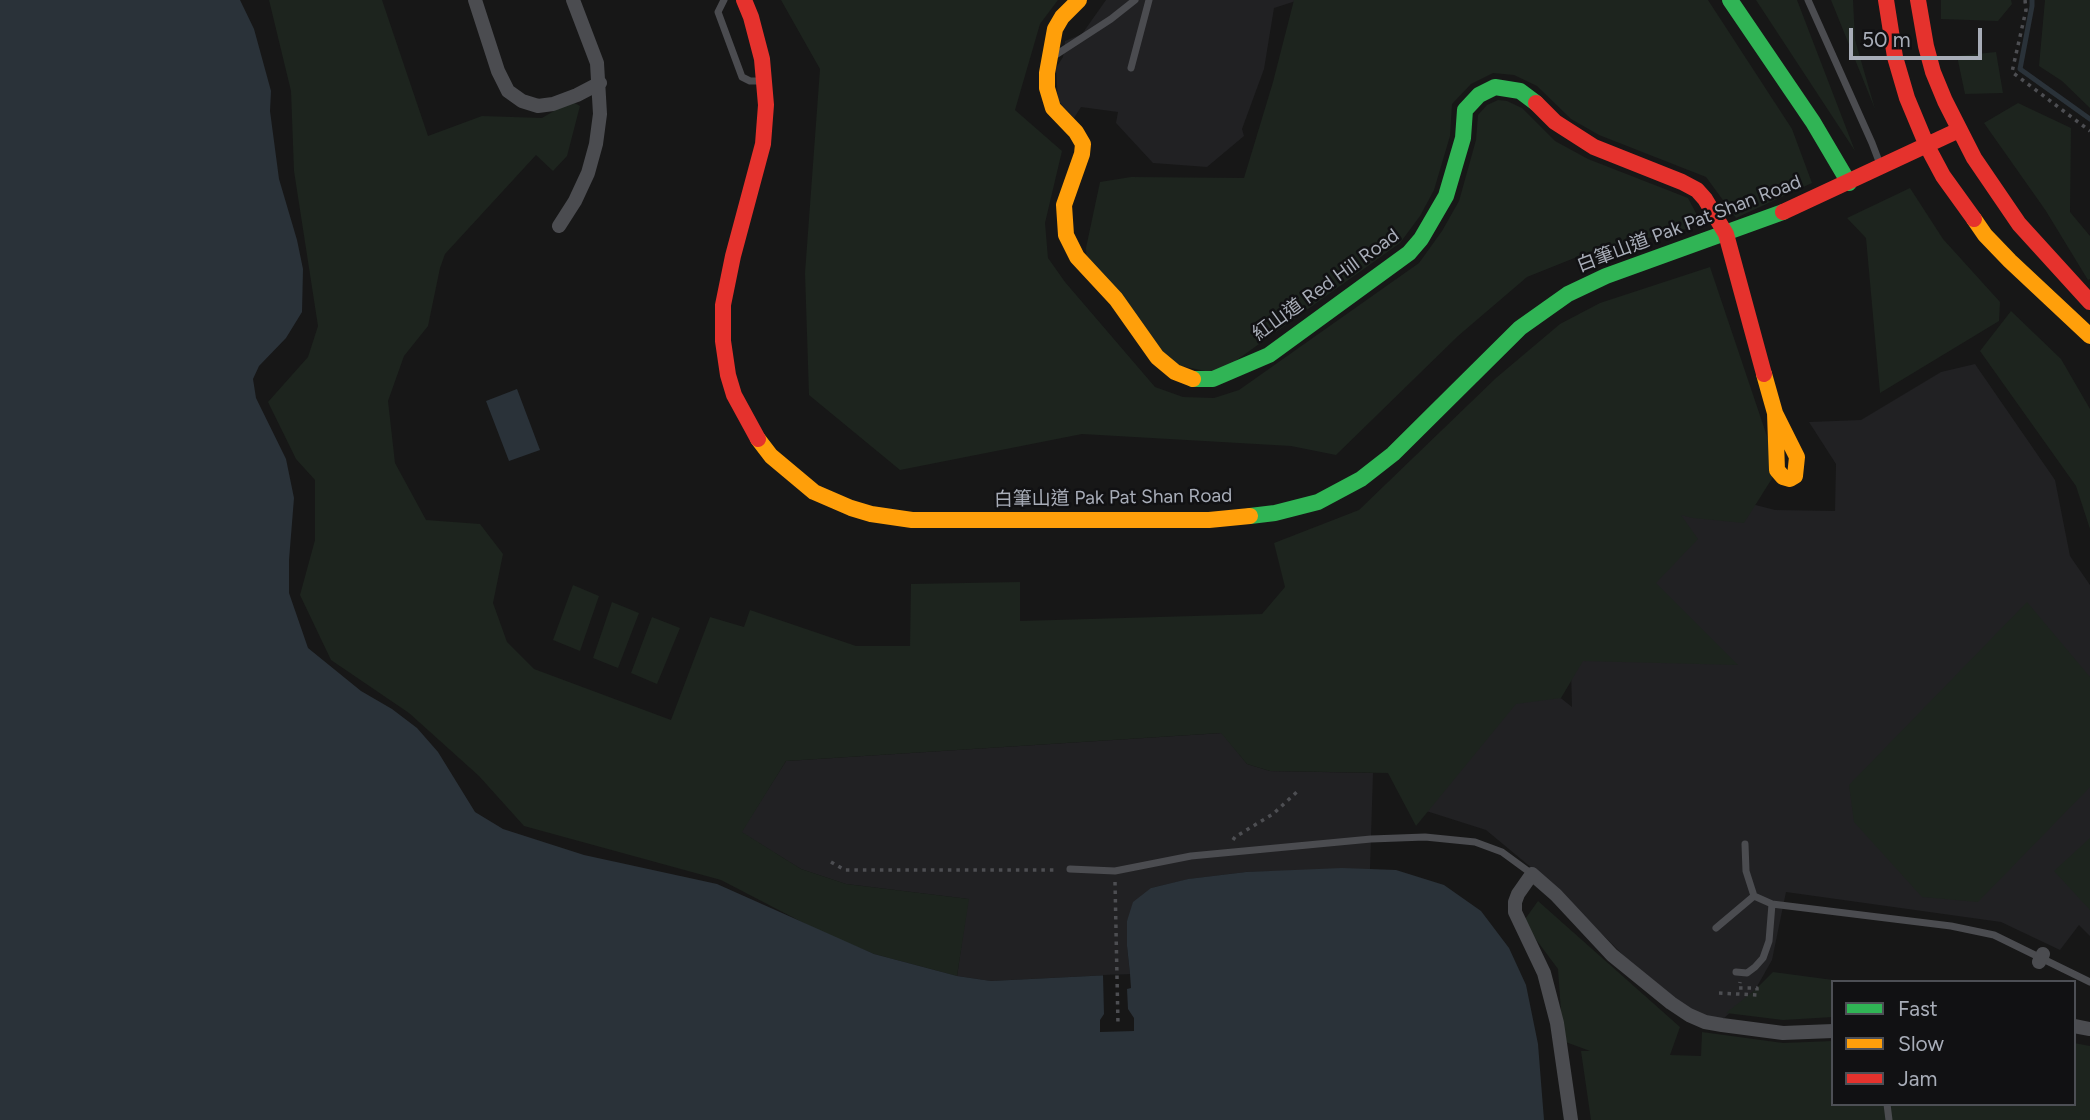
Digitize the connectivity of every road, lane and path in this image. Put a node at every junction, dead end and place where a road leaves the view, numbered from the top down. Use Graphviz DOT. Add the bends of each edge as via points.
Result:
graph roads {
  1 [pos="475,0"];
  2 [pos="573,0"];
  3 [pos="724,0"];
  4 [pos="744,0"];
  5 [pos="1079,0"];
  6 [pos="1135,0"];
  7 [pos="1149,0"];
  8 [pos="1730,0"];
  9 [pos="1808,0"];
  10 [pos="1886,0"];
  11 [pos="1918,0"];
  12 [pos="2025,0"];
  13 [pos="1048,60"];
  14 [pos="1131,68"];
  15 [pos="765,81"];
  16 [pos="600,83"];
  17 [pos="1959,130"];
  18 [pos="2090,131"];
  19 [pos="1927,146"];
  20 [pos="1881,167"];
  21 [pos="1849,183"];
  22 [pos="559,226"];
  23 [pos="1726,234"];
  24 [pos="2090,302"];
  25 [pos="2090,336"];
  26 [pos="1775,413"];
  27 [pos="1299,790"];
  28 [pos="1745,844"];
  29 [pos="1225,854"];
  30 [pos="831,862"];
  31 [pos="1070,870"];
  32 [pos="1115,871"];
  33 [pos="1532,874"];
  34 [pos="1754,896"];
  35 [pos="1772,904"];
  36 [pos="1716,928"];
  37 [pos="1736,972"];
  38 [pos="1740,982"];
  39 [pos="2090,982"];
  40 [pos="1719,993"];
  41 [pos="1118,1024"];
  42 [pos="1831,1031"];
  43 [pos="1572,1120"];
  1 -- 16 [label="street" via="498,71 508,91 522,101 553,104"];
  2 -- 16 [label="street" via="592,44"];
  3 -- 15 [label="lane" via="718,12 742,77"];
  4 -- 15 [label="street, 白筆山道 Pak Pat Shan Road"];
  5 -- 13 [label="street, 紅山道 Red Hill Road" via="1055,29"];
  6 -- 13 [label="lane"];
  7 -- 14 [label="lane"];
  8 -- 21 [label="street"];
  9 -- 20 [label="lane"];
  10 -- 19 [label="street" via="1899,75"];
  11 -- 17 [label="street" via="1933,72"];
  12 -- 18 [label="path" via="2012,72"];
  13 -- 23 [label="street, 紅山道 Red Hill Road" via="1046,88 1051,103 1083,144 1064,205 1069,243 1157,357 1174,372 1193,379 1219,378 1269,355 1409,253 1446,196 1463,138 1465,110 1479,94 1495,87 1520,91 1564,129 1594,147 1697,190"];
  15 -- 23 [label="street, 白筆山道 Pak Pat Shan Road" via="763,144 723,305 728,375 748,423 771,456 814,492 871,514 947,521 1209,520 1275,513 1318,502 1377,467 1520,328 1552,304 1584,285"];
  16 -- 22 [label="street" via="594,153 575,201"];
  17 -- 19 [label="street, 白筆山道 Pak Pat Shan Road"];
  17 -- 24 [label="street" via="2019,224"];
  19 -- 20 [label="street, 白筆山道 Pak Pat Shan Road"];
  19 -- 25 [label="street" via="1942,176 1985,235"];
  20 -- 21 [label="street, 白筆山道 Pak Pat Shan Road"];
  21 -- 23 [label="street, 白筆山道 Pak Pat Shan Road"];
  23 -- 26 [label="street, 紅山道 Red Hill Road" via="1758,335"];
  27 -- 29 [label="path" via="1273,814 1235,837"];
  28 -- 34 [label="lane" via="1746,871"];
  29 -- 32 [label="lane"];
  29 -- 33 [label="lane" via="1426,836 1475,842 1502,852"];
  30 -- 31 [label="path" via="845,870"];
  31 -- 32 [label="lane"];
  32 -- 41 [label="path"];
  33 -- 42 [label="street" via="1612,955 1689,1015 1746,1028"];
  33 -- 43 [label="street" via="1518,894 1515,912 1544,972"];
  34 -- 35 [label="lane"];
  34 -- 36 [label="lane"];
  35 -- 37 [label="lane" via="1763,958 1747,973"];
  35 -- 39 [label="lane" via="1994,934"];
  38 -- 40 [label="path" via="1740,988 1757,988 1757,995"];
}
